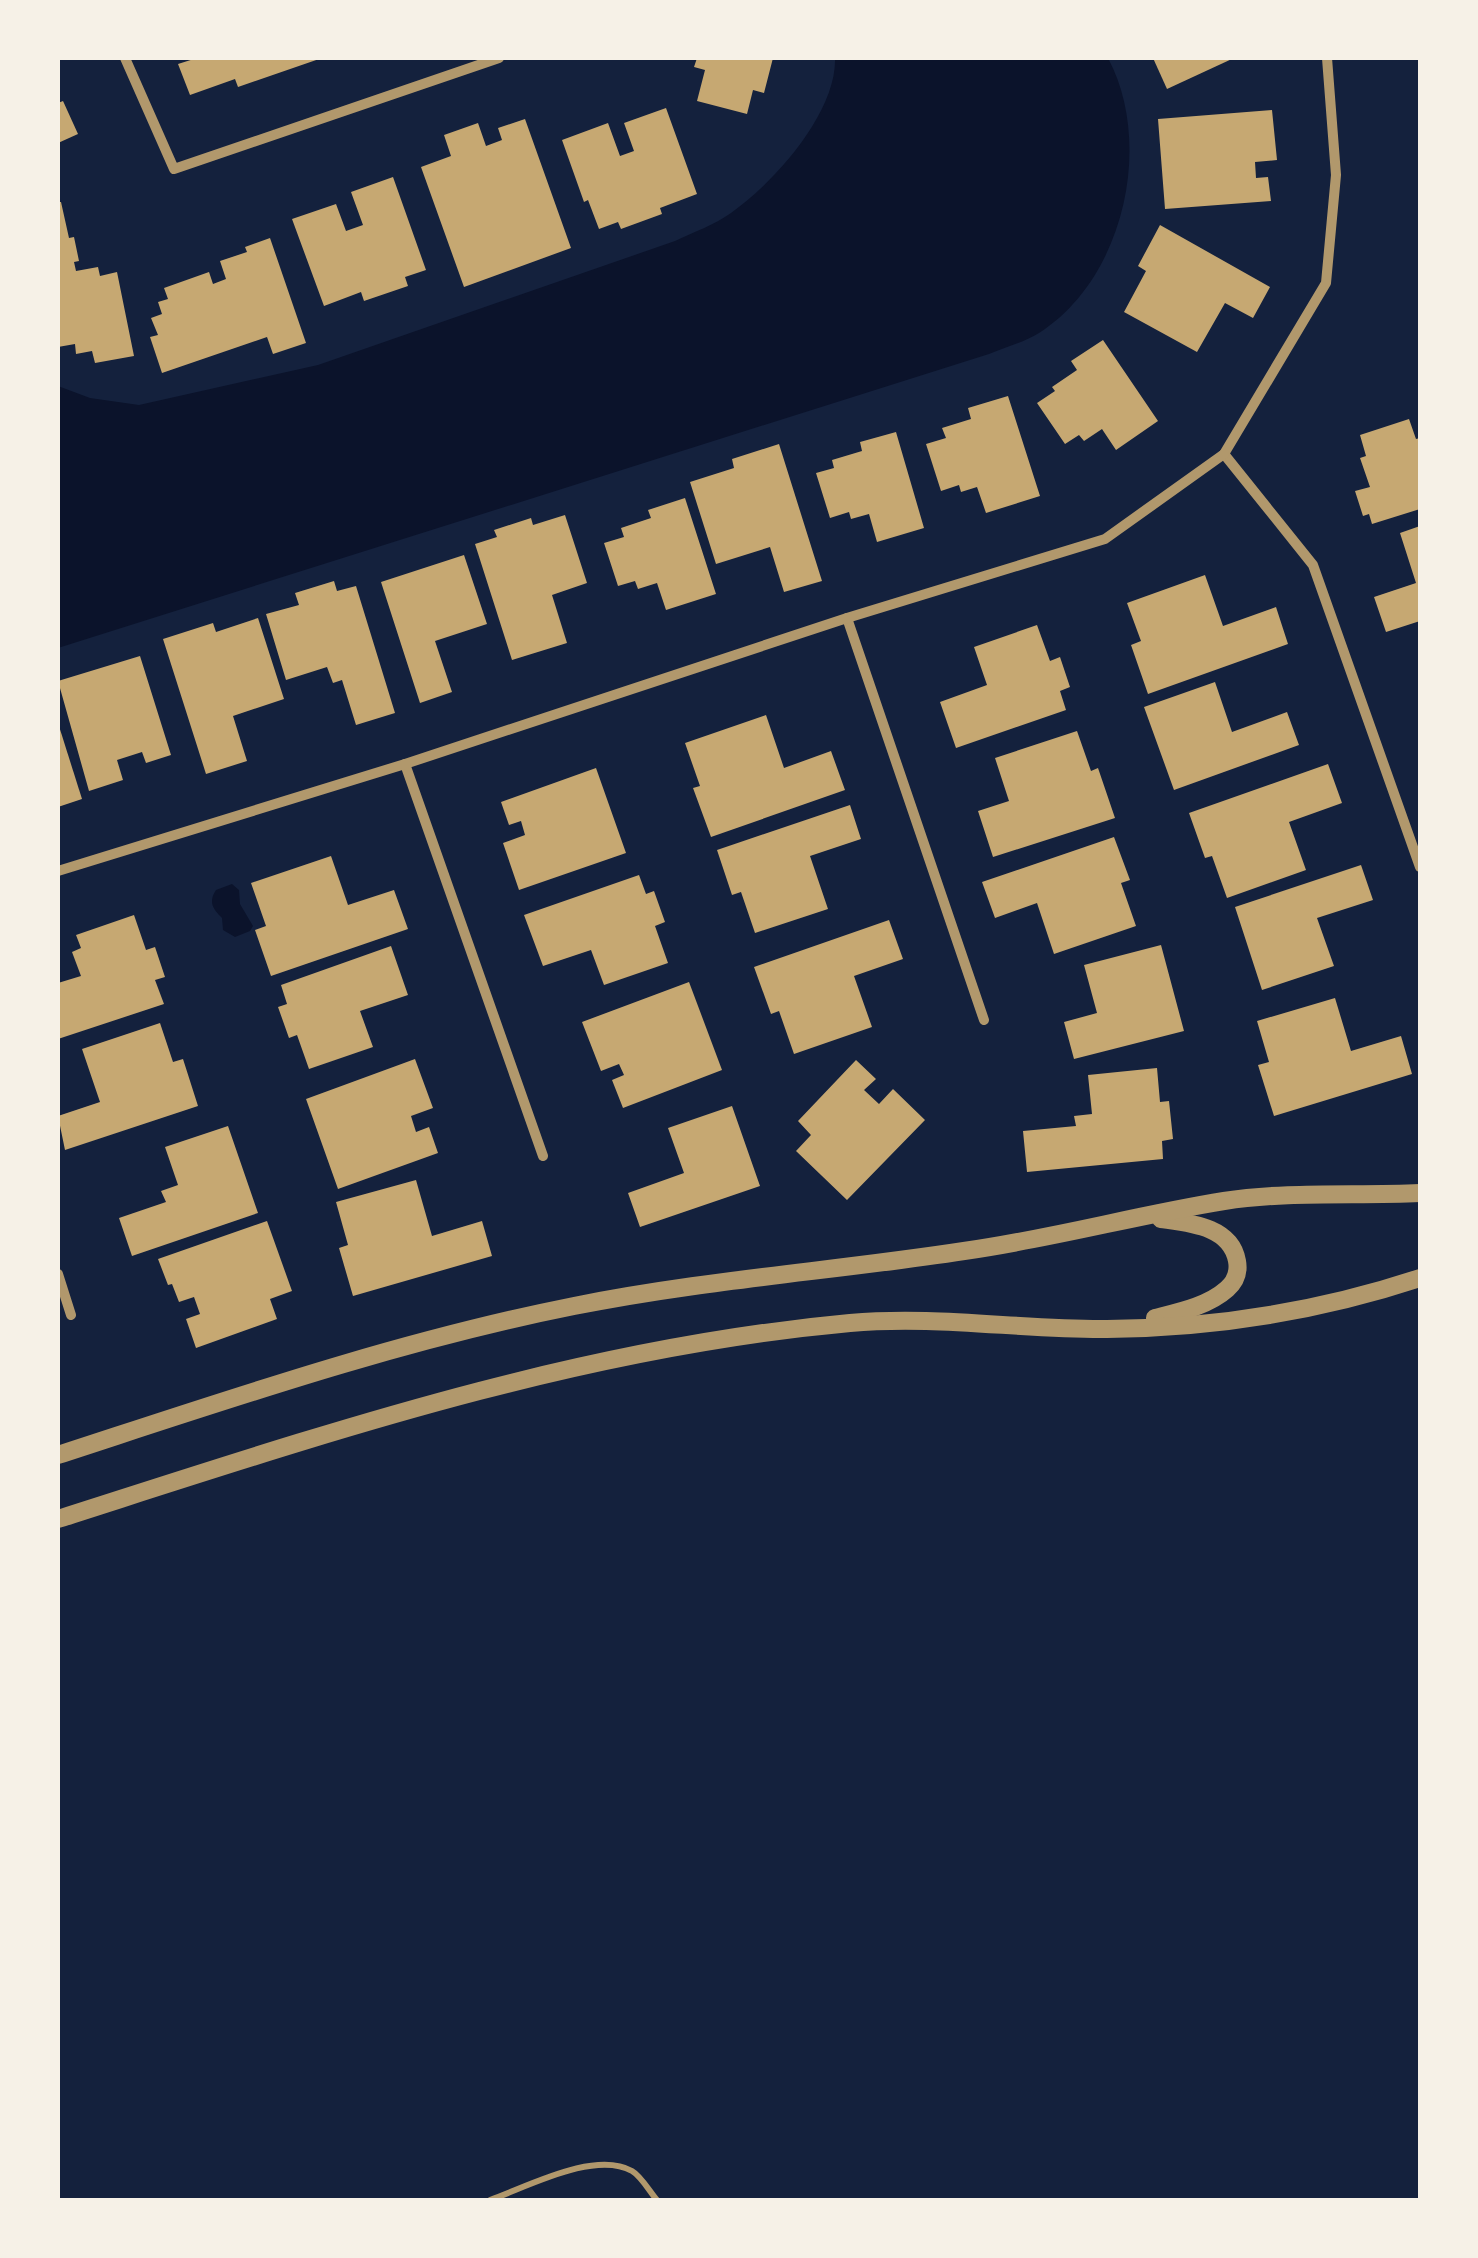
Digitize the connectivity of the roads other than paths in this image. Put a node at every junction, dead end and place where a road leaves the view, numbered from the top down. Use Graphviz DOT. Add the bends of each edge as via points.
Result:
graph roads {
  1 [pos="124,58"];
  2 [pos="500,58"];
  3 [pos="1328,58"];
  4 [pos="1224,454"];
  5 [pos="847,618"];
  6 [pos="405,764"];
  7 [pos="1420,867"];
  8 [pos="58,872"];
  9 [pos="984,1020"];
  10 [pos="543,1156"];
  11 [pos="1420,1193"];
  12 [pos="1146,1217"];
  13 [pos="58,1274"];
  14 [pos="1420,1278"];
  15 [pos="72,1314"];
  16 [pos="1106,1329"];
  17 [pos="58,1455"];
  18 [pos="58,1520"];
  19 [pos="490,2200"];
  20 [pos="657,2200"];
  1 -- 2 [label="street" via="174,170"];
  3 -- 4 [label="street" via="1336,175 1326,283"];
  4 -- 5 [label="street" via="1105,539"];
  4 -- 7 [label="street" via="1313,565"];
  5 -- 6 [label="street"];
  5 -- 9 [label="street"];
  6 -- 8 [label="street"];
  6 -- 10 [label="street"];
  11 -- 12 [label="street" via="1290,1194"];
  12 -- 16 [label="street" via="1220,1234 1234,1250 1236,1278 1194,1307"];
  12 -- 17 [label="street" via="995,1246 572,1306 374,1356"];
  13 -- 15 [label="street"];
  14 -- 16 [label="street" via="1258,1317"];
  16 -- 18 [label="street" via="854,1322 644,1353 454,1395"];
  19 -- 20 [label="lane" via="567,2170 607,2164 633,2171"];
}
